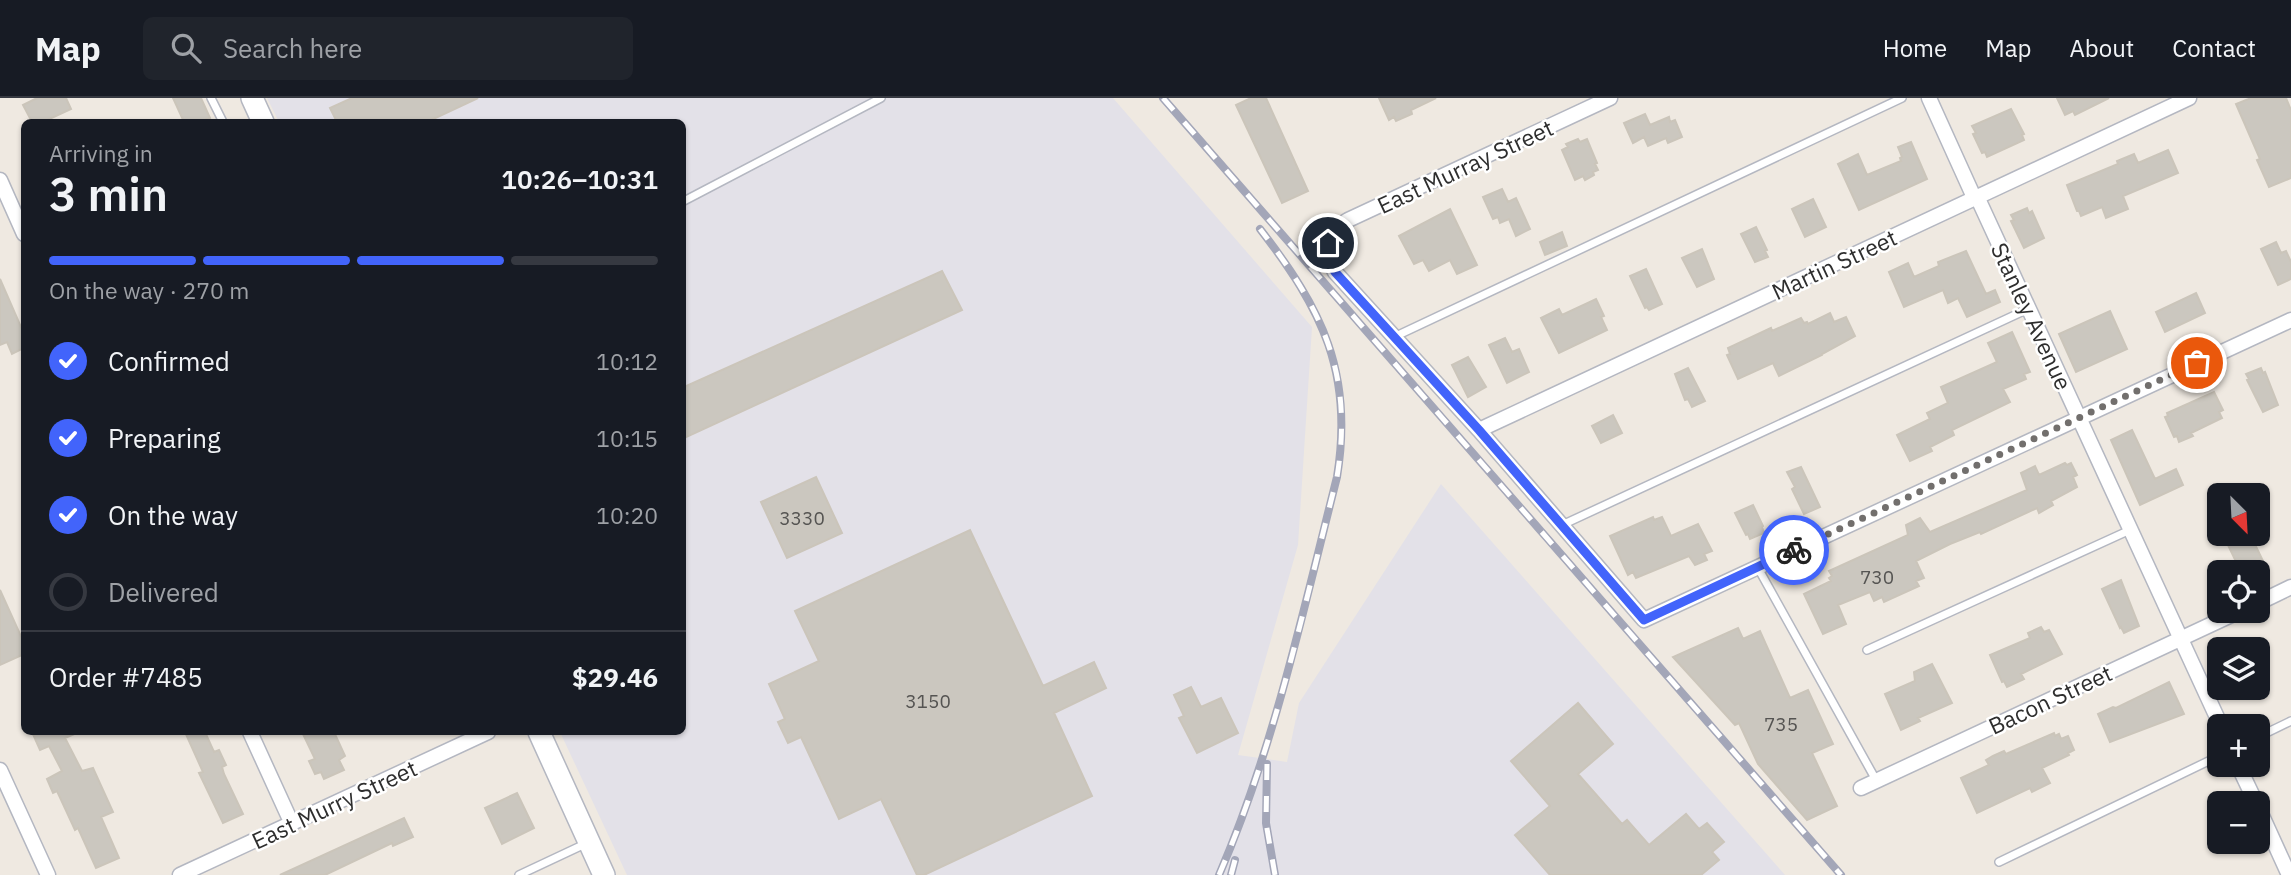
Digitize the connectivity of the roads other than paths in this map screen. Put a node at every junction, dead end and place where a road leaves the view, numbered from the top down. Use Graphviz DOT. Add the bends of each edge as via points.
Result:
graph roads {
  1 [pos="211,98"];
  2 [pos="252,98"];
  3 [pos="881,98"];
  4 [pos="1610,98"];
  5 [pos="1902,98"];
  6 [pos="1928,98"];
  7 [pos="2189,98"];
  8 [pos="222,119"];
  9 [pos="262,119"];
  10 [pos="0,180"];
  11 [pos="1977,197"];
  12 [pos="686,200"];
  13 [pos="21,227"];
  14 [pos="2028,309"];
  15 [pos="2291,320"];
  16 [pos="1394,337"];
  17 [pos="2079,418"];
  18 [pos="1479,430"];
  19 [pos="1562,526"];
  20 [pos="2131,530"];
  21 [pos="1758,567"];
  22 [pos="2291,587"];
  23 [pos="2270,597"];
  24 [pos="2214,623"];
  25 [pos="2181,638"];
  26 [pos="1867,650"];
  27 [pos="2216,714"];
  28 [pos="2291,721"];
  29 [pos="2270,731"];
  30 [pos="251,735"];
  31 [pos="482,735"];
  32 [pos="540,735"];
  33 [pos="2207,762"];
  34 [pos="0,770"];
  35 [pos="1876,780"];
  36 [pos="1861,788"];
  37 [pos="292,824"];
  38 [pos="2270,828"];
  39 [pos="589,842"];
  40 [pos="2286,856"];
  41 [pos="1999,862"];
  42 [pos="48,875"];
  43 [pos="180,875"];
  44 [pos="519,875"];
  45 [pos="604,875"];
  46 [pos="2289,875"];
  1 -- 8 [label="lane"];
  2 -- 9 [label="main road"];
  3 -- 12 [label="lane"];
  4 -- 16 [label="street, East Murray Street" via="1339,226 1328,243 1329,262"];
  5 -- 16 [label="lane"];
  6 -- 11 [label="street, Stanley Avenue"];
  7 -- 11 [label="street, Martin Street"];
  10 -- 13 [label="street"];
  11 -- 14 [label="street, Stanley Avenue"];
  11 -- 18 [label="street, Martin Street"];
  14 -- 17 [label="street, Stanley Avenue"];
  14 -- 19 [label="lane"];
  15 -- 17 [label="street"];
  16 -- 18 [label="street"];
  17 -- 20 [label="street, Stanley Avenue"];
  17 -- 21 [label="street"];
  18 -- 19 [label="street"];
  19 -- 21 [label="street" via="1644,620"];
  20 -- 25 [label="street, Stanley Avenue"];
  20 -- 26 [label="lane"];
  21 -- 35 [label="lane"];
  22 -- 23 [label="street"];
  24 -- 25 [label="street, Bacon Street"];
  25 -- 27 [label="street, Stanley Avenue"];
  25 -- 35 [label="street, Bacon Street"];
  28 -- 29 [label="lane"];
  30 -- 37 [label="street"];
  31 -- 37 [label="street, East Murry Street"];
  32 -- 39 [label="main road"];
  33 -- 41 [label="lane"];
  34 -- 42 [label="street"];
  35 -- 36 [label="street, Bacon Street"];
  37 -- 43 [label="street, East Murry Street"];
  38 -- 40 [label="street"];
  39 -- 44 [label="lane"];
  39 -- 45 [label="main road"];
  40 -- 46 [label="street"];
}
